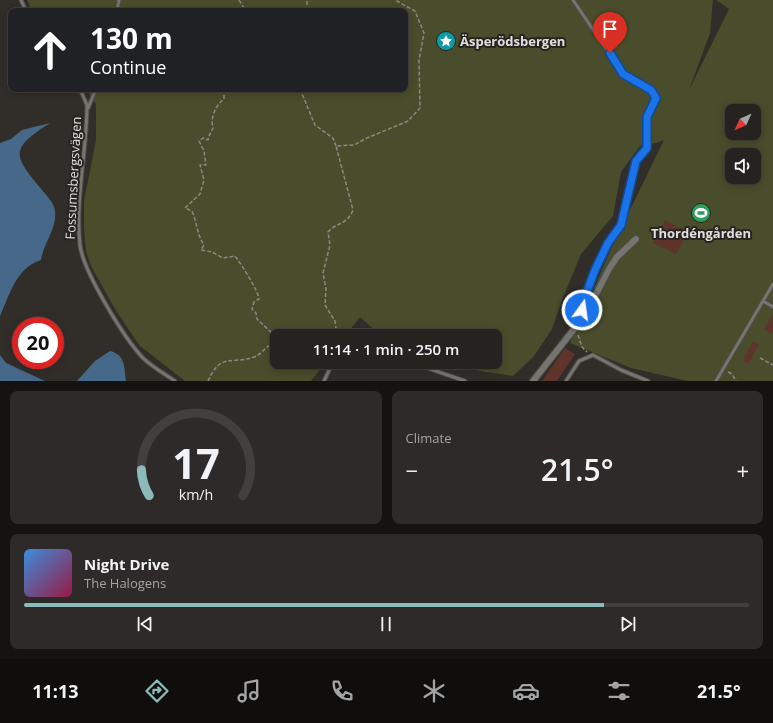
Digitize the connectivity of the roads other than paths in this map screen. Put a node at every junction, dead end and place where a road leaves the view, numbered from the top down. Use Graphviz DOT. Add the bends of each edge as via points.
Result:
graph roads {
  1 [pos="573,0"];
  2 [pos="82,92"];
  3 [pos="95,92"];
  4 [pos="87,110"];
  5 [pos="636,239"];
  6 [pos="773,284"];
  7 [pos="763,301"];
  8 [pos="773,307"];
  9 [pos="581,320"];
  10 [pos="330,369"];
  11 [pos="430,369"];
  12 [pos="175,381"];
  13 [pos="324,381"];
  14 [pos="465,381"];
  15 [pos="533,381"];
  16 [pos="566,381"];
  17 [pos="648,381"];
  18 [pos="716,381"];
  1 -- 9 [label="lane" via="623,74 651,90 656,98 647,117 647,148 636,161 621,225 608,243 595,270 584,299"];
  2 -- 4 [label="lane, Fossumsbergsvägen"];
  3 -- 4 [label="lane, Fossumsbergsvägen"];
  4 -- 12 [label="lane, Fossumsbergsvägen" via="79,224 83,259 89,274 129,341 144,359"];
  5 -- 9 [label="street" via="613,263"];
  6 -- 7 [label="lane"];
  7 -- 8 [label="lane"];
  7 -- 18 [label="lane"];
  9 -- 15 [label="street"];
  10 -- 13 [label="lane"];
  11 -- 14 [label="lane"];
  16 -- 17 [label="lane" via="580,361 593,355"];
}
